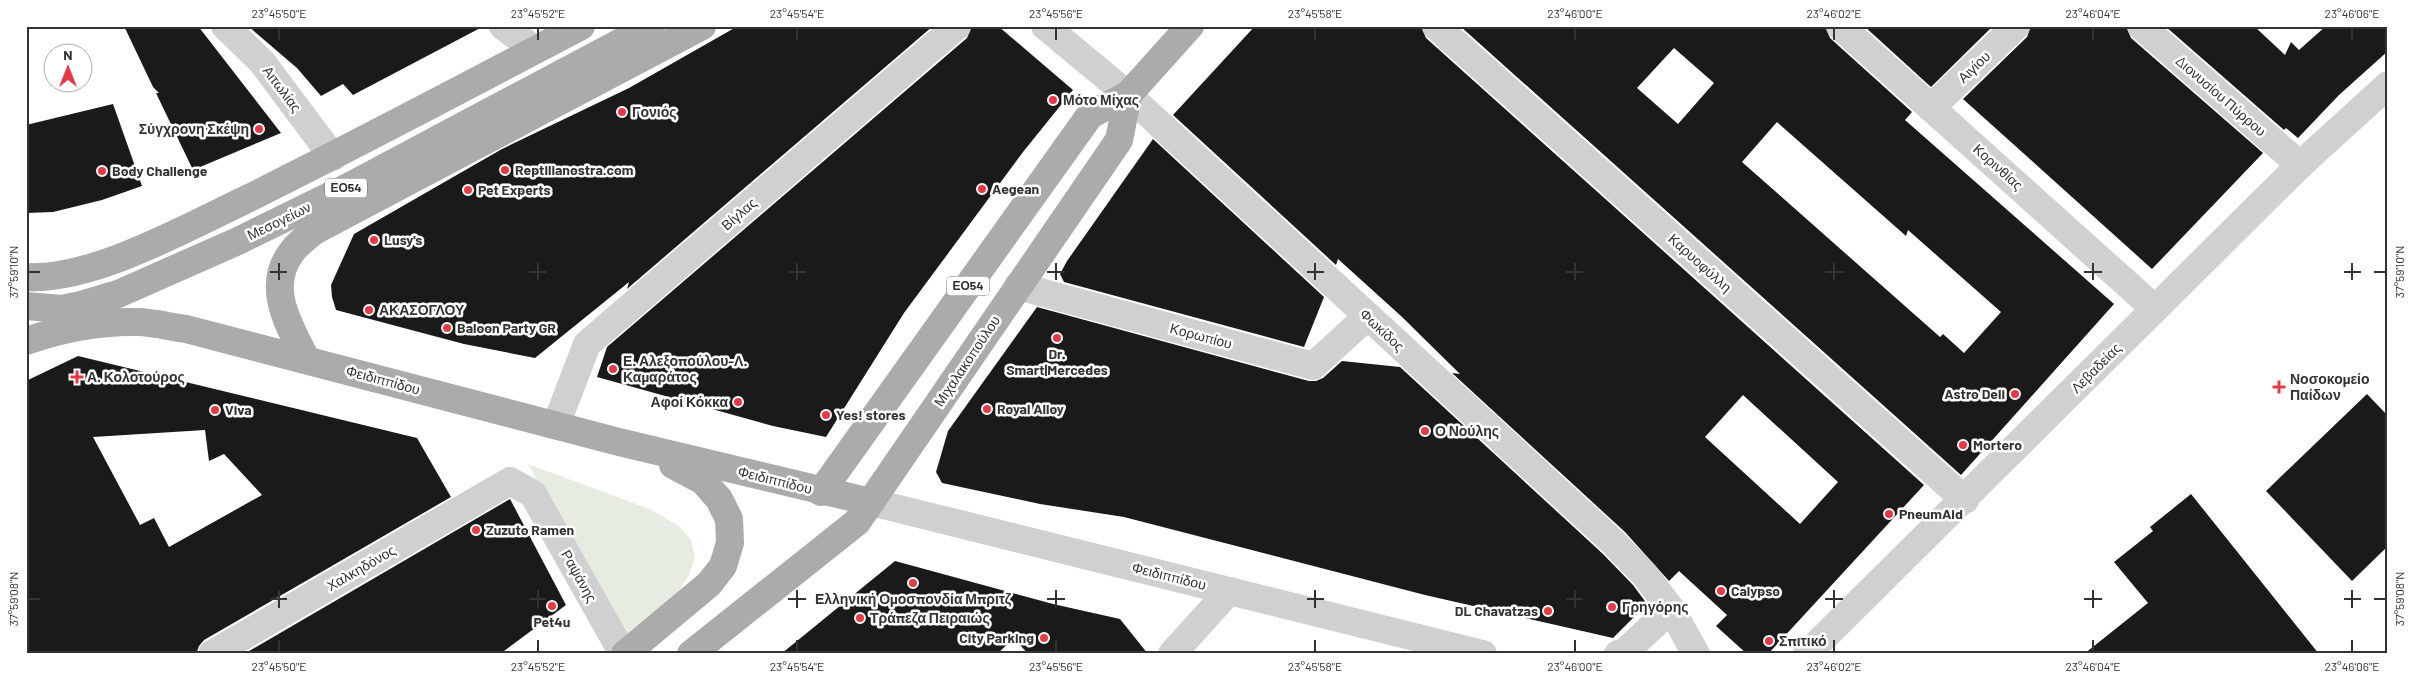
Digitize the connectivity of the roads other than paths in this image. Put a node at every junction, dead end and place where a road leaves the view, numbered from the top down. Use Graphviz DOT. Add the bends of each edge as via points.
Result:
graph roads {
  1 [pos="225,26"];
  2 [pos="503,26"];
  3 [pos="580,26"];
  4 [pos="651,26"];
  5 [pos="702,26"];
  6 [pos="957,26"];
  7 [pos="1045,26"];
  8 [pos="1190,26"];
  9 [pos="1436,26"];
  10 [pos="1840,26"];
  11 [pos="2016,26"];
  12 [pos="2141,26"];
  13 [pos="535,50"];
  14 [pos="2388,85"];
  15 [pos="1128,95"];
  16 [pos="1931,108"];
  17 [pos="333,157"];
  18 [pos="2300,166"];
  19 [pos="26,277"];
  20 [pos="1018,286"];
  21 [pos="26,306"];
  22 [pos="2155,309"];
  23 [pos="1368,316"];
  24 [pos="26,341"];
  25 [pos="306,359"];
  26 [pos="556,426"];
  27 [pos="619,442"];
  28 [pos="510,482"];
  29 [pos="821,492"];
  30 [pos="1964,500"];
  31 [pos="871,502"];
  32 [pos="1229,590"];
  33 [pos="1672,609"];
  34 [pos="212,654"];
  35 [pos="624,654"];
  36 [pos="691,654"];
  37 [pos="1172,654"];
  38 [pos="1483,654"];
  39 [pos="1618,654"];
  40 [pos="1696,654"];
  41 [pos="1807,654"];
  1 -- 17 [label="street, Αιτωλίας" via="262,62"];
  2 -- 13 [label="street"];
  3 -- 13 [label="main road, ΕΟ54"];
  4 -- 21 [label="main road, Μεσογείων / ΕΟ54" via="348,187 159,277 81,305 62,309"];
  5 -- 25 [label="main road, Μεσογείων / ΕΟ54" via="314,232 290,253 279,292 283,311"];
  6 -- 26 [label="street, Βίγλας" via="588,344"];
  7 -- 15 [label="street, Φωκίδος"];
  8 -- 15 [label="main road, ΕΟ54"];
  9 -- 30 [label="street, Καρυοφύλλη"];
  10 -- 16 [label="street, Κορινθίας"];
  11 -- 16 [label="street, Αιγίου"];
  12 -- 18 [label="street, Διονυσίου Πύρρου"];
  13 -- 17 [label="main road, ΕΟ54"];
  14 -- 18 [label="street, Λεβαδείας"];
  15 -- 20 [label="main road, Μιχαλακοπούλου / ΕΟ54" via="1119,140"];
  15 -- 23 [label="street, Φωκίδος"];
  15 -- 29 [label="main road, ΕΟ54" via="1090,115"];
  16 -- 22 [label="street, Κορινθίας"];
  17 -- 19 [label="main road, ΕΟ54" via="106,263 56,276"];
  18 -- 22 [label="street, Λεβαδείας"];
  20 -- 23 [label="street, Κορωπίου" via="1313,366"];
  20 -- 31 [label="main road, Μιχαλακοπούλου / ΕΟ54"];
  22 -- 30 [label="street, Λεβαδείας"];
  23 -- 33 [label="street, Φωκίδος" via="1614,543"];
  24 -- 25 [label="main road, Φειδιππίδου" via="67,328 141,322 186,329"];
  25 -- 26 [label="main road, Φειδιππίδου"];
  26 -- 27 [label="main road, Φειδιππίδου"];
  27 -- 29 [label="main road, Φειδιππίδου"];
  27 -- 35 [label="main road" via="703,481 719,499 729,519 730,543 723,566 709,584"];
  28 -- 34 [label="street, Χαλκηδόνος"];
  28 -- 35 [label="street, Ραψάνης" via="533,494"];
  29 -- 31 [label="main road, Φειδιππίδου"];
  30 -- 41 [label="street, Λεβαδείας"];
  31 -- 32 [label="street, Φειδιππίδου"];
  31 -- 36 [label="main road, Μιχαλακοπούλου" via="857,522"];
  32 -- 37 [label="street"];
  32 -- 38 [label="street, Φειδιππίδου"];
  33 -- 39 [label="street" via="1626,651"];
  33 -- 40 [label="street, Φωκίδος"];
}
